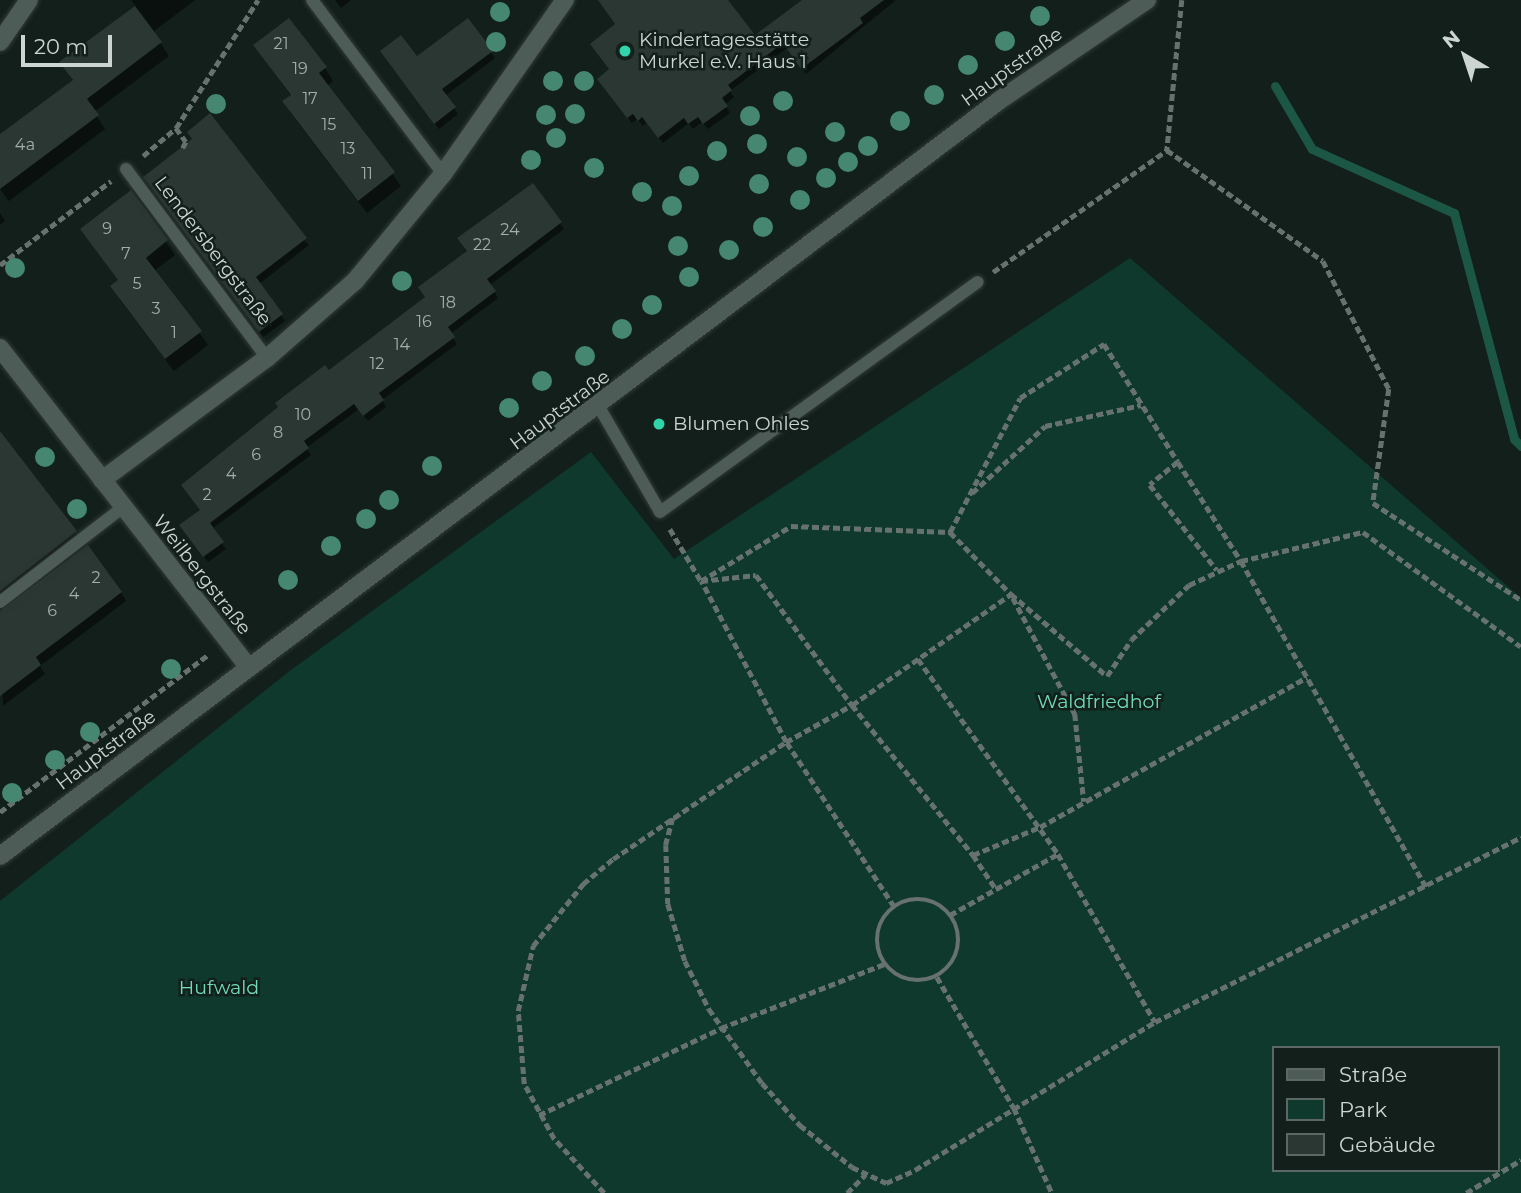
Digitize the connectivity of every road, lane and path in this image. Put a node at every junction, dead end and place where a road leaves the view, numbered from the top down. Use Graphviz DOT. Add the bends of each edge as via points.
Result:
graph roads {
  1 [pos="29,0"];
  2 [pos="258,0"];
  3 [pos="312,0"];
  4 [pos="565,0"];
  5 [pos="1182,0"];
  6 [pos="1141,1"];
  7 [pos="0,42"];
  8 [pos="176,128"];
  9 [pos="182,150"];
  10 [pos="1167,150"];
  11 [pos="126,169"];
  12 [pos="443,174"];
  13 [pos="0,265"];
  14 [pos="978,282"];
  15 [pos="0,348"];
  16 [pos="267,358"];
  17 [pos="1142,404"];
  18 [pos="599,407"];
  19 [pos="1178,462"];
  20 [pos="102,480"];
  21 [pos="969,496"];
  22 [pos="122,508"];
  23 [pos="660,512"];
  24 [pos="950,533"];
  25 [pos="1241,561"];
  26 [pos="1217,570"];
  27 [pos="701,581"];
  28 [pos="1011,594"];
  29 [pos="1521,600"];
  30 [pos="0,602"];
  31 [pos="227,640"];
  32 [pos="1521,647"];
  33 [pos="918,659"];
  34 [pos="249,668"];
  35 [pos="1307,677"];
  36 [pos="852,705"];
  37 [pos="786,742"];
  38 [pos="1084,802"];
  39 [pos="0,811"];
  40 [pos="673,818"];
  41 [pos="1040,827"];
  42 [pos="1521,837"];
  43 [pos="1058,854"];
  44 [pos="974,855"];
  45 [pos="0,856"];
  46 [pos="1426,887"];
  47 [pos="996,889"];
  48 [pos="894,907"];
  49 [pos="950,915"];
  50 [pos="884,964"];
  51 [pos="937,977"];
  52 [pos="1155,1022"];
  53 [pos="721,1028"];
  54 [pos="1014,1108"];
  55 [pos="539,1115"];
  56 [pos="1521,1160"];
  57 [pos="865,1175"];
  58 [pos="604,1193"];
  59 [pos="847,1193"];
  60 [pos="1052,1193"];
  61 [pos="1466,1193"];
  1 -- 7 [label="street"];
  2 -- 8 [label="path"];
  3 -- 12 [label="lane"];
  4 -- 12 [label="street, Lendersbergstraße"];
  5 -- 10 [label="path"];
  6 -- 18 [label="street, Hauptstraße" via="1000,100"];
  8 -- 9 [label="path" via="186,142"];
  8 -- 11 [label="path"];
  10 -- 14 [label="path"];
  10 -- 29 [label="path" via="1323,261 1389,388 1373,503"];
  11 -- 13 [label="path"];
  11 -- 16 [label="lane, Lendersbergstraße"];
  12 -- 16 [label="street, Lendersbergstraße" via="355,281"];
  14 -- 23 [label="lane"];
  15 -- 20 [label="street, Weilbergstraße"];
  16 -- 20 [label="street, Lendersbergstraße"];
  17 -- 19 [label="path"];
  17 -- 21 [label="path" via="1045,426"];
  17 -- 21 [label="path" via="1104,344 1020,398"];
  18 -- 23 [label="lane"];
  18 -- 34 [label="street, Hauptstraße"];
  19 -- 25 [label="path"];
  19 -- 26 [label="path" via="1150,485"];
  20 -- 22 [label="street, Weilbergstraße"];
  21 -- 24 [label="path"];
  22 -- 30 [label="lane"];
  22 -- 31 [label="street, Weilbergstraße"];
  23 -- 27 [label="path"];
  24 -- 27 [label="path" via="791,526"];
  24 -- 28 [label="path"];
  25 -- 26 [label="path"];
  25 -- 32 [label="path" via="1363,532"];
  25 -- 35 [label="path"];
  26 -- 28 [label="path" via="1159,609 1107,677"];
  27 -- 36 [label="path" via="755,575"];
  27 -- 37 [label="path"];
  28 -- 33 [label="path"];
  28 -- 38 [label="path" via="1075,714"];
  31 -- 34 [label="street, Weilbergstraße"];
  31 -- 39 [label="path"];
  33 -- 36 [label="path"];
  33 -- 41 [label="path"];
  34 -- 45 [label="street, Hauptstraße"];
  35 -- 38 [label="path"];
  35 -- 46 [label="path"];
  36 -- 37 [label="path"];
  36 -- 44 [label="path"];
  37 -- 40 [label="path"];
  37 -- 48 [label="path"];
  38 -- 41 [label="path"];
  40 -- 53 [label="path" via="666,845 668,904 685,961"];
  40 -- 55 [label="path" via="583,884 533,946 518,1011 518,1050 524,1084"];
  41 -- 43 [label="path"];
  41 -- 44 [label="path"];
  42 -- 46 [label="path"];
  43 -- 47 [label="path"];
  43 -- 52 [label="path"];
  44 -- 47 [label="path"];
  46 -- 52 [label="path"];
  47 -- 49 [label="path"];
  48 -- 49 [label="path" via="923,899"];
  48 -- 50 [label="path" via="877,933"];
  49 -- 51 [label="path" via="959,933 958,953"];
  50 -- 51 [label="path" via="906,980"];
  50 -- 53 [label="path"];
  51 -- 54 [label="path"];
  52 -- 54 [label="path"];
  53 -- 55 [label="path"];
  53 -- 57 [label="path" via="780,1105 826,1149"];
  54 -- 57 [label="path" via="905,1174 886,1182"];
  54 -- 60 [label="path"];
  55 -- 58 [label="path" via="571,1160"];
  56 -- 61 [label="path"];
  57 -- 59 [label="path"];
}
